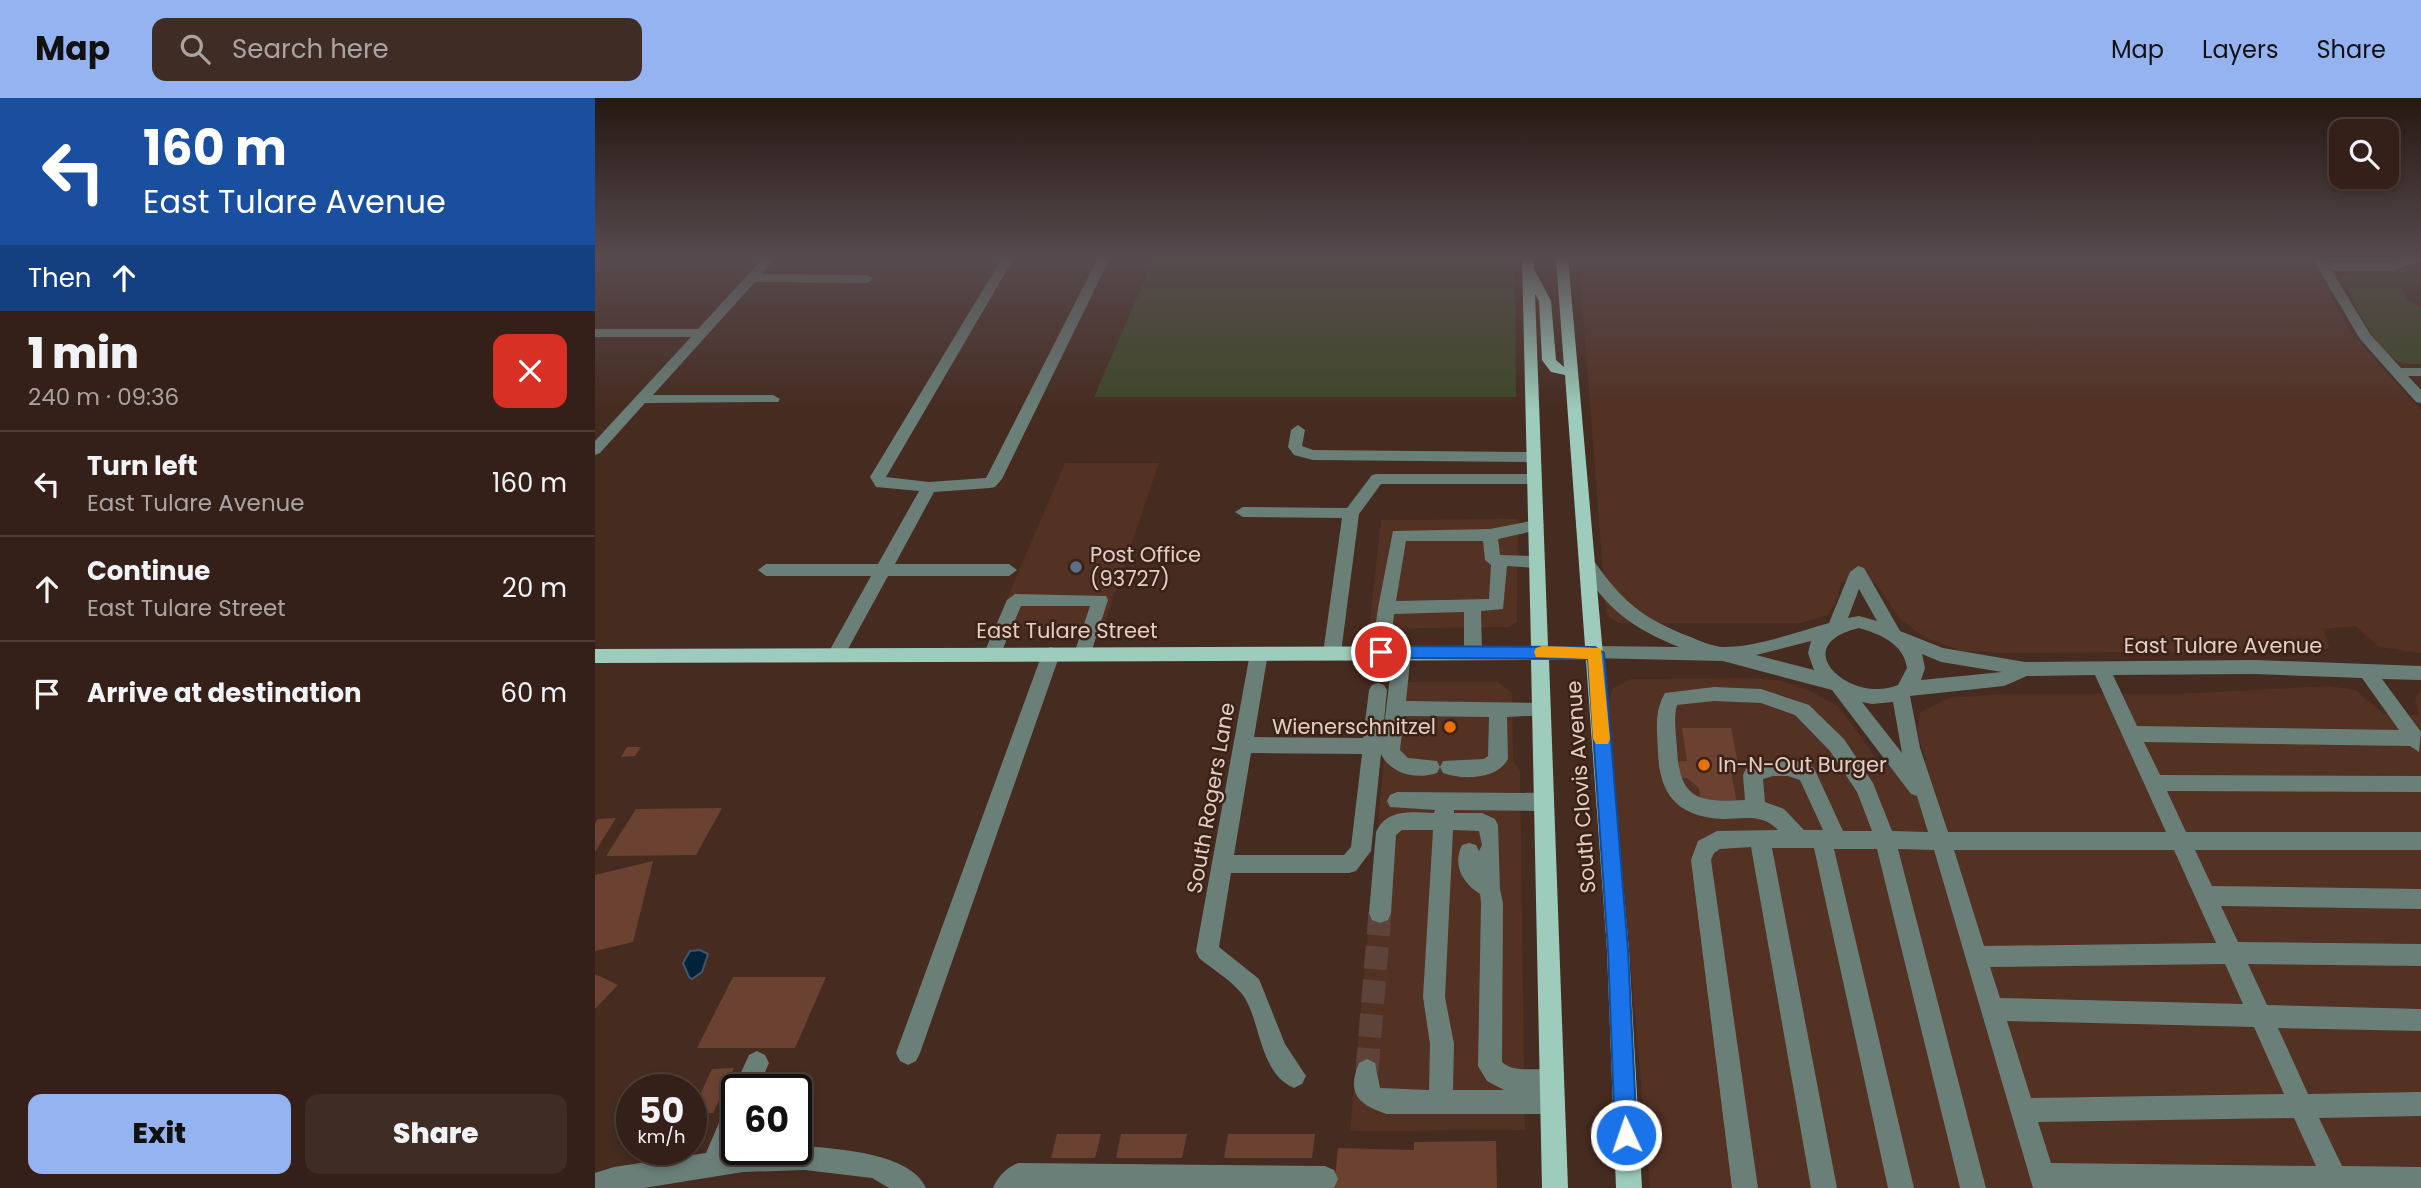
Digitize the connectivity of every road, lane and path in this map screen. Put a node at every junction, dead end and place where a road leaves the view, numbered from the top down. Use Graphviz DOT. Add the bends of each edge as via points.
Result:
graph roads {
  1 [pos="723,309"];
  2 [pos="978,309"];
  3 [pos="1079,309"];
  4 [pos="1529,309"];
  5 [pos="1546,309"];
  6 [pos="1566,309"];
  7 [pos="2349,309"];
  8 [pos="595,333"];
  9 [pos="701,333"];
  10 [pos="1570,372"];
  11 [pos="2395,372"];
  12 [pos="2421,372"];
  13 [pos="642,399"];
  14 [pos="773,399"];
  15 [pos="2421,399"];
  16 [pos="1298,430"];
  17 [pos="597,445"];
  18 [pos="1534,457"];
  19 [pos="1534,479"];
  20 [pos="929,486"];
  21 [pos="1243,512"];
  22 [pos="1351,513"];
  23 [pos="1536,526"];
  24 [pos="1490,535"];
  25 [pos="1499,561"];
  26 [pos="1537,562"];
  27 [pos="1588,565"];
  28 [pos="766,570"];
  29 [pos="884,570"];
  30 [pos="1009,570"];
  31 [pos="1472,606"];
  32 [pos="1386,608"];
  33 [pos="1833,627"];
  34 [pos="1897,637"];
  35 [pos="1381,652"];
  36 [pos="1402,652"];
  37 [pos="1473,652"];
  38 [pos="1540,652"];
  39 [pos="993,653"];
  40 [pos="1259,653"];
  41 [pos="1332,653"];
  42 [pos="1595,653"];
  43 [pos="1051,654"];
  44 [pos="1083,654"];
  45 [pos="1722,654"];
  46 [pos="836,655"];
  47 [pos="595,656"];
  48 [pos="2101,668"];
  49 [pos="2025,669"];
  50 [pos="2367,671"];
  51 [pos="2421,673"];
  52 [pos="1836,685"];
  53 [pos="1378,690"];
  54 [pos="1904,691"];
  55 [pos="1396,708"];
  56 [pos="1498,709"];
  57 [pos="1542,710"];
  58 [pos="2131,734"];
  59 [pos="2418,742"];
  60 [pos="1243,745"];
  61 [pos="1372,746"];
  62 [pos="2154,783"];
  63 [pos="2421,785"];
  64 [pos="1397,801"];
  65 [pos="1929,801"];
  66 [pos="1544,802"];
  67 [pos="1756,810"];
  68 [pos="1444,811"];
  69 [pos="1760,839"];
  70 [pos="1820,839"];
  71 [pos="1885,840"];
  72 [pos="1941,841"];
  73 [pos="2421,841"];
  74 [pos="2181,842"];
  75 [pos="1222,864"];
  76 [pos="2205,896"];
  77 [pos="2421,899"];
  78 [pos="1380,913"];
  79 [pos="2232,953"];
  80 [pos="2421,955"];
  81 [pos="1976,957"];
  82 [pos="1992,1009"];
  83 [pos="2261,1016"];
  84 [pos="2421,1020"];
  85 [pos="908,1053"];
  86 [pos="757,1063"];
  87 [pos="1367,1072"];
  88 [pos="752,1074"];
  89 [pos="1294,1076"];
  90 [pos="1553,1091"];
  91 [pos="1441,1102"];
  92 [pos="2421,1104"];
  93 [pos="2301,1105"];
  94 [pos="2023,1110"];
  95 [pos="721,1149"];
  96 [pos="714,1165"];
  97 [pos="1325,1179"];
  98 [pos="2421,1180"];
  99 [pos="2044,1182"];
  100 [pos="2245,1183"];
  101 [pos="2337,1183"];
  102 [pos="606,1185"];
  103 [pos="903,1185"];
  104 [pos="1006,1188"];
  105 [pos="1555,1188"];
  106 [pos="1629,1188"];
  107 [pos="1745,1188"];
  108 [pos="1824,1188"];
  109 [pos="1901,1188"];
  110 [pos="1973,1188"];
  1 -- 9 [label="street"];
  2 -- 20 [label="street" via="878,477 881,483"];
  3 -- 20 [label="street" via="997,475 990,483"];
  4 -- 18 [label="main road, South Clovis Avenue"];
  5 -- 10 [label="main road" via="1549,360 1556,369"];
  6 -- 10 [label="main road, South Clovis Avenue"];
  7 -- 11 [label="street"];
  8 -- 9 [label="street"];
  9 -- 13 [label="street"];
  10 -- 27 [label="main road, South Clovis Avenue"];
  11 -- 12 [label="street"];
  11 -- 15 [label="street"];
  13 -- 14 [label="street"];
  13 -- 17 [label="street"];
  16 -- 18 [label="street" via="1295,447 1313,456"];
  18 -- 19 [label="main road, South Clovis Avenue"];
  19 -- 22 [label="street" via="1377,479"];
  19 -- 23 [label="main road, South Clovis Avenue"];
  20 -- 29 [label="street"];
  21 -- 22 [label="street"];
  22 -- 41 [label="street"];
  23 -- 24 [label="street"];
  23 -- 26 [label="main road, South Clovis Avenue"];
  24 -- 25 [label="street" via="1493,560"];
  24 -- 32 [label="street" via="1399,535"];
  25 -- 26 [label="street"];
  25 -- 31 [label="street" via="1497,605"];
  26 -- 38 [label="main road, South Clovis Avenue"];
  27 -- 42 [label="main road, South Clovis Avenue"];
  27 -- 45 [label="street" via="1617,604 1636,619"];
  28 -- 29 [label="street"];
  29 -- 30 [label="street"];
  29 -- 46 [label="street"];
  31 -- 32 [label="street"];
  31 -- 37 [label="street"];
  32 -- 35 [label="street"];
  33 -- 34 [label="street, East Tulare Avenue" via="1859,622"];
  33 -- 34 [label="street" via="1858,572"];
  33 -- 45 [label="street, East Tulare Avenue" via="1766,647"];
  33 -- 52 [label="street" via="1820,638 1817,649 1818,662"];
  34 -- 49 [label="street, East Tulare Avenue" via="1941,655"];
  34 -- 54 [label="street" via="1915,662 1915,673"];
  35 -- 36 [label="main road, East Tulare Street"];
  35 -- 41 [label="main road, East Tulare Street"];
  36 -- 37 [label="main road, East Tulare Street"];
  36 -- 55 [label="street"];
  37 -- 38 [label="main road, East Tulare Street"];
  38 -- 42 [label="main road, East Tulare Avenue"];
  38 -- 57 [label="main road, South Clovis Avenue"];
  39 -- 43 [label="main road, East Tulare Street"];
  39 -- 44 [label="street" via="1015,600 1100,600"];
  39 -- 46 [label="main road, East Tulare Street"];
  40 -- 41 [label="main road, East Tulare Street"];
  40 -- 44 [label="main road, East Tulare Street"];
  40 -- 60 [label="street, South Rogers Lane"];
  42 -- 45 [label="street, East Tulare Avenue"];
  42 -- 106 [label="main road, South Clovis Avenue" via="1618,950"];
  43 -- 44 [label="main road, East Tulare Street"];
  43 -- 85 [label="street"];
  45 -- 52 [label="street, East Tulare Avenue"];
  46 -- 47 [label="main road, East Tulare Street"];
  48 -- 49 [label="street, East Tulare Avenue"];
  48 -- 50 [label="street, East Tulare Avenue"];
  48 -- 58 [label="street"];
  49 -- 54 [label="street, East Tulare Avenue" via="2004,679"];
  50 -- 51 [label="street, East Tulare Avenue"];
  50 -- 59 [label="street"];
  52 -- 54 [label="street, East Tulare Avenue" via="1873,697"];
  52 -- 65 [label="street"];
  53 -- 61 [label="street"];
  54 -- 65 [label="street" via="1908,749"];
  55 -- 56 [label="street"];
  55 -- 56 [label="street" via="1390,753 1404,766 1440,767 1488,767 1498,759"];
  56 -- 57 [label="street"];
  57 -- 66 [label="main road, South Clovis Avenue"];
  58 -- 59 [label="street"];
  58 -- 62 [label="street"];
  60 -- 61 [label="street"];
  60 -- 75 [label="street, South Rogers Lane"];
  61 -- 75 [label="street" via="1361,851 1349,864"];
  62 -- 63 [label="street"];
  62 -- 74 [label="street"];
  64 -- 68 [label="street"];
  65 -- 72 [label="street"];
  66 -- 68 [label="street"];
  66 -- 90 [label="main road, South Clovis Avenue"];
  67 -- 70 [label="street"];
  67 -- 70 [label="street" via="1753,775 1774,768 1799,769 1807,774"];
  67 -- 71 [label="street" via="1702,807 1673,789 1665,707 1671,698 1761,696 1802,710 1837,745 1866,789"];
  68 -- 78 [label="street" via="1393,824 1386,832"];
  68 -- 90 [label="street" via="1478,841 1492,903 1490,1066 1499,1078"];
  68 -- 91 [label="street" via="1434,997 1442,1044"];
  69 -- 70 [label="street"];
  69 -- 107 [label="street" via="1717,840 1705,847 1701,860"];
  69 -- 108 [label="street"];
  70 -- 71 [label="street"];
  70 -- 109 [label="street"];
  71 -- 72 [label="street"];
  71 -- 110 [label="street"];
  72 -- 74 [label="street"];
  72 -- 81 [label="street"];
  73 -- 74 [label="street"];
  74 -- 76 [label="street"];
  75 -- 89 [label="street, South Rogers Lane" via="1207,951 1251,987 1276,1052"];
  76 -- 77 [label="street"];
  76 -- 79 [label="street"];
  79 -- 80 [label="street"];
  79 -- 81 [label="street"];
  79 -- 83 [label="street"];
  81 -- 82 [label="street"];
  82 -- 83 [label="street"];
  82 -- 94 [label="street"];
  83 -- 84 [label="street"];
  83 -- 93 [label="street"];
  86 -- 88 [label="street"];
  87 -- 91 [label="street" via="1366,1089 1372,1097 1387,1102"];
  90 -- 91 [label="street"];
  90 -- 105 [label="main road, South Clovis Avenue"];
  92 -- 93 [label="street"];
  93 -- 94 [label="street"];
  93 -- 101 [label="street"];
  94 -- 99 [label="street"];
  95 -- 96 [label="street"];
  96 -- 102 [label="street"];
  96 -- 103 [label="street" via="806,1158 875,1166"];
  97 -- 104 [label="street" via="1017,1176"];
  98 -- 101 [label="street"];
  99 -- 100 [label="street"];
  100 -- 101 [label="street"];
}
